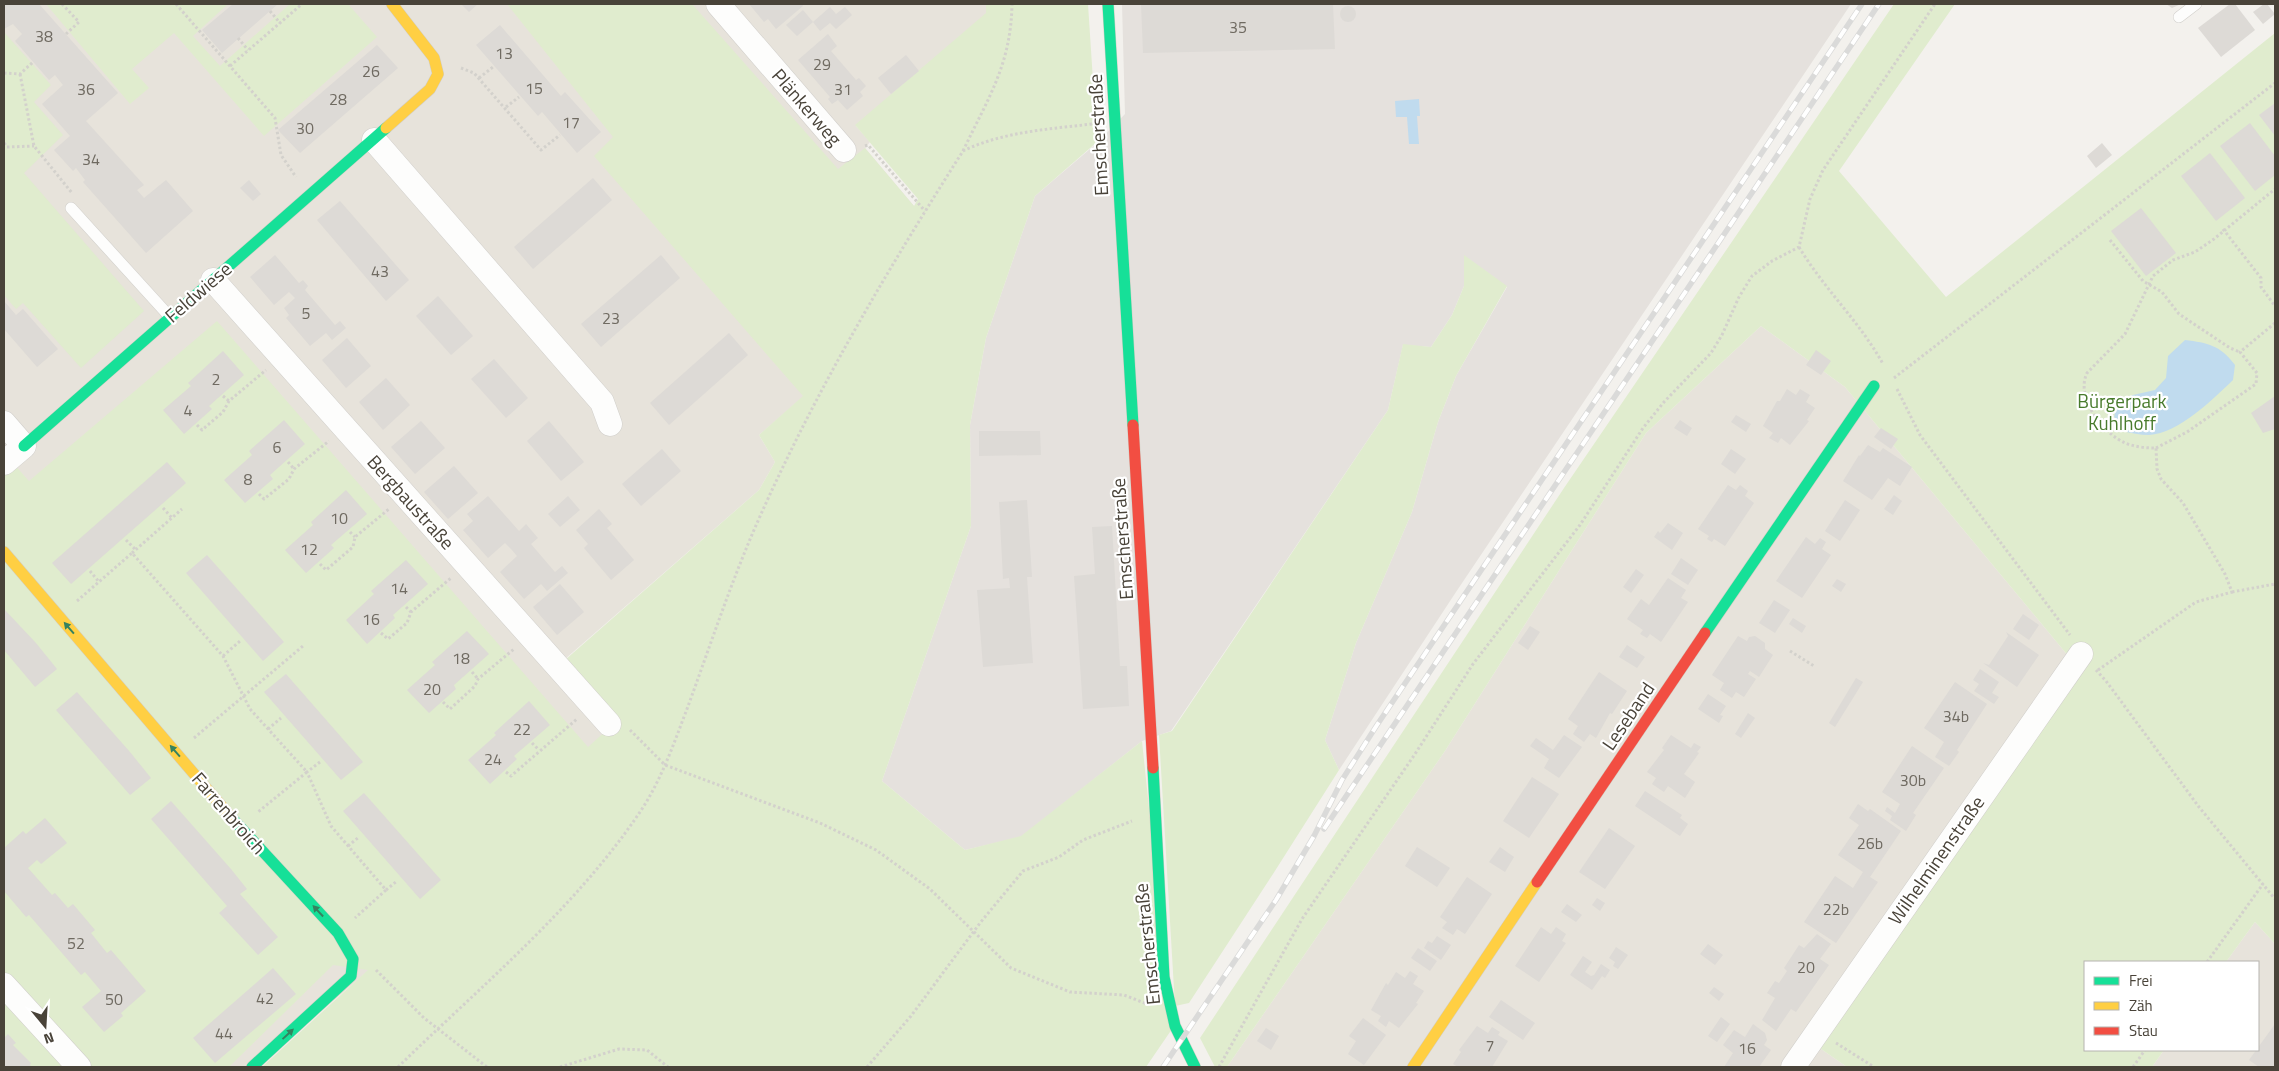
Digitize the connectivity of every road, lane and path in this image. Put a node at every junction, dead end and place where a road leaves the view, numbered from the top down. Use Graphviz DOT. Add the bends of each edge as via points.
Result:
graph roads {
  1 [pos="62,4"];
  2 [pos="176,4"];
  3 [pos="302,4"];
  4 [pos="392,4"];
  5 [pos="718,4"];
  6 [pos="1012,4"];
  7 [pos="1108,4"];
  8 [pos="1935,4"];
  9 [pos="2196,4"];
  10 [pos="270,11"];
  11 [pos="2180,17"];
  12 [pos="280,23"];
  13 [pos="66,34"];
  14 [pos="238,38"];
  15 [pos="248,50"];
  16 [pos="434,58"];
  17 [pos="34,62"];
  18 [pos="230,66"];
  19 [pos="492,67"];
  20 [pos="4,73"];
  21 [pos="20,74"];
  22 [pos="479,78"];
  23 [pos="2275,83"];
  24 [pos="519,97"];
  25 [pos="506,107"];
  26 [pos="1115,121"];
  27 [pos="560,135"];
  28 [pos="374,140"];
  29 [pos="4,143"];
  30 [pos="34,146"];
  31 [pos="844,150"];
  32 [pos="963,151"];
  33 [pos="2275,189"];
  34 [pos="309,196"];
  35 [pos="72,208"];
  36 [pos="925,211"];
  37 [pos="2223,230"];
  38 [pos="2110,240"];
  39 [pos="1799,247"];
  40 [pos="213,280"];
  41 [pos="2149,284"];
  42 [pos="2275,306"];
  43 [pos="170,317"];
  44 [pos="2275,323"];
  45 [pos="2240,352"];
  46 [pos="281,357"];
  47 [pos="1887,371"];
  48 [pos="1889,375"];
  49 [pos="1874,386"];
  50 [pos="1896,388"];
  51 [pos="223,396"];
  52 [pos="229,401"];
  53 [pos="4,423"];
  54 [pos="610,424"];
  55 [pos="197,425"];
  56 [pos="345,428"];
  57 [pos="24,446"];
  58 [pos="2156,448"];
  59 [pos="288,462"];
  60 [pos="4,464"];
  61 [pos="294,469"];
  62 [pos="259,494"];
  63 [pos="405,496"];
  64 [pos="163,508"];
  65 [pos="182,509"];
  66 [pos="172,518"];
  67 [pos="350,532"];
  68 [pos="355,537"];
  69 [pos="126,540"];
  70 [pos="134,551"];
  71 [pos="4,552"];
  72 [pos="320,564"];
  73 [pos="466,564"];
  74 [pos="90,571"];
  75 [pos="99,582"];
  76 [pos="2275,584"];
  77 [pos="2232,592"];
  78 [pos="406,607"];
  79 [pos="410,612"];
  80 [pos="59,616"];
  81 [pos="381,633"];
  82 [pos="530,636"];
  83 [pos="240,642"];
  84 [pos="303,646"];
  85 [pos="1790,651"];
  86 [pos="2083,654"];
  87 [pos="223,656"];
  88 [pos="1814,666"];
  89 [pos="472,672"];
  90 [pos="478,679"];
  91 [pos="244,697"];
  92 [pos="443,702"];
  93 [pos="593,706"];
  94 [pos="281,718"];
  95 [pos="609,724"];
  96 [pos="268,729"];
  97 [pos="532,743"];
  98 [pos="539,750"];
  99 [pos="176,752"];
  100 [pos="320,762"];
  101 [pos="665,765"];
  102 [pos="307,772"];
  103 [pos="506,772"];
  104 [pos="1155,817"];
  105 [pos="240,827"];
  106 [pos="359,837"];
  107 [pos="348,846"];
  108 [pos="397,881"];
  109 [pos="2262,884"];
  110 [pos="386,890"];
  111 [pos="2275,899"];
  112 [pos="973,932"];
  113 [pos="338,933"];
  114 [pos="353,959"];
  115 [pos="2208,961"];
  116 [pos="4,985"];
  117 [pos="1171,1013"];
  118 [pos="438,1028"];
  119 [pos="1817,1031"];
  120 [pos="2145,1051"];
  121 [pos="79,1067"];
  122 [pos="252,1067"];
  123 [pos="398,1067"];
  124 [pos="487,1067"];
  125 [pos="560,1067"];
  126 [pos="668,1067"];
  127 [pos="866,1067"];
  128 [pos="1195,1067"];
  129 [pos="1219,1067"];
  130 [pos="1413,1067"];
  131 [pos="1793,1067"];
  132 [pos="1874,1067"];
  133 [pos="2133,1067"];
  1 -- 13 [label="path" via="79,22"];
  2 -- 18 [label="path"];
  3 -- 12 [label="path"];
  4 -- 16 [label="street"];
  5 -- 31 [label="street, Plänkerweg"];
  6 -- 32 [label="path" via="1010,34 1000,76"];
  7 -- 26 [label="street, Emscherstraße"];
  8 -- 39 [label="path" via="1823,170 1810,199"];
  9 -- 11 [label="lane"];
  10 -- 12 [label="path"];
  12 -- 15 [label="path"];
  14 -- 15 [label="path"];
  15 -- 18 [label="path"];
  16 -- 22 [label="path" via="474,73"];
  16 -- 28 [label="street, Feldwiese" via="438,74 430,89"];
  17 -- 21 [label="path"];
  18 -- 34 [label="path" via="275,118 281,155"];
  19 -- 22 [label="path"];
  20 -- 21 [label="path"];
  21 -- 30 [label="path"];
  22 -- 25 [label="path"];
  23 -- 48 [label="path" via="1892,379"];
  24 -- 25 [label="path"];
  25 -- 27 [label="path" via="541,150"];
  26 -- 32 [label="path" via="1001,138"];
  26 -- 104 [label="street, Emscherstraße"];
  28 -- 34 [label="street, Feldwiese"];
  28 -- 54 [label="street" via="602,402"];
  29 -- 30 [label="path" via="7,147"];
  30 -- 35 [label="path" via="75,196"];
  31 -- 36 [label="path, Plänkerweg" via="868,146"];
  32 -- 36 [label="path"];
  33 -- 37 [label="path"];
  34 -- 40 [label="street, Feldwiese"];
  35 -- 43 [label="lane"];
  36 -- 101 [label="path" via="844,349 754,530"];
  37 -- 41 [label="path" via="2195,252 2173,260 2152,276"];
  37 -- 42 [label="path" via="2261,278 2261,287"];
  38 -- 41 [label="path" via="2143,282"];
  39 -- 47 [label="path" via="1869,340"];
  39 -- 129 [label="path" via="1752,276 1711,353 1643,428 1580,526 1473,664 1302,919"];
  40 -- 43 [label="street, Feldwiese"];
  40 -- 46 [label="street, Bergbaustraße"];
  41 -- 45 [label="path" via="2162,292 2179,314"];
  41 -- 58 [label="path" via="2125,334 2085,378 2088,400 2102,426 2126,443"];
  43 -- 57 [label="street, Feldwiese"];
  44 -- 45 [label="path"];
  45 -- 58 [label="path" via="2257,373 2256,384 2187,432"];
  46 -- 52 [label="path"];
  46 -- 56 [label="street, Bergbaustraße"];
  49 -- 130 [label="street, Leseband"];
  50 -- 86 [label="path" via="1920,435"];
  51 -- 52 [label="path"];
  52 -- 55 [label="path" via="223,412 202,430"];
  53 -- 57 [label="street"];
  56 -- 61 [label="path"];
  56 -- 63 [label="street, Bergbaustraße"];
  57 -- 60 [label="street"];
  58 -- 77 [label="path" via="2161,479 2183,503 2226,574"];
  59 -- 61 [label="path"];
  61 -- 62 [label="path" via="289,479 264,499"];
  63 -- 68 [label="path"];
  63 -- 73 [label="street, Bergbaustraße"];
  64 -- 66 [label="path"];
  65 -- 66 [label="path"];
  66 -- 70 [label="path"];
  67 -- 68 [label="path"];
  68 -- 72 [label="path" via="353,547 326,570"];
  69 -- 70 [label="path"];
  70 -- 75 [label="path"];
  70 -- 87 [label="path"];
  71 -- 80 [label="street, Farrenbroich"];
  73 -- 79 [label="path"];
  73 -- 82 [label="street, Bergbaustraße"];
  74 -- 75 [label="path"];
  75 -- 80 [label="path"];
  76 -- 77 [label="path"];
  77 -- 86 [label="path" via="2196,602"];
  78 -- 79 [label="path"];
  79 -- 81 [label="path" via="407,623 388,639"];
  99 -- 80 [label="street, Farrenbroich, one-way"];
  82 -- 90 [label="path"];
  82 -- 93 [label="street, Bergbaustraße"];
  83 -- 87 [label="path"];
  84 -- 91 [label="path"];
  85 -- 88 [label="path"];
  86 -- 109 [label="path"];
  86 -- 119 [label="street, Wilhelminenstraße"];
  87 -- 91 [label="path"];
  89 -- 90 [label="path"];
  90 -- 92 [label="path" via="475,686 450,709"];
  91 -- 96 [label="path"];
  91 -- 99 [label="path"];
  93 -- 95 [label="street, Bergbaustraße"];
  93 -- 98 [label="path"];
  94 -- 96 [label="path"];
  95 -- 101 [label="path" via="624,725"];
  96 -- 102 [label="path"];
  97 -- 98 [label="path"];
  98 -- 103 [label="path" via="511,776"];
  99 -- 105 [label="street, Farrenbroich"];
  100 -- 102 [label="path"];
  101 -- 112 [label="path" via="820,823 876,850 930,889"];
  101 -- 118 [label="path" via="644,806 616,846 541,931"];
  102 -- 105 [label="path"];
  102 -- 107 [label="path" via="331,826"];
  104 -- 112 [label="path" via="1127,822 1084,840 1059,857 1023,870"];
  104 -- 117 [label="street, Emscherstraße" via="1164,977"];
  113 -- 105 [label="street, Farrenbroich, one-way"];
  106 -- 107 [label="path"];
  107 -- 110 [label="path"];
  108 -- 110 [label="path"];
  109 -- 111 [label="path"];
  109 -- 115 [label="path"];
  110 -- 113 [label="path"];
  112 -- 117 [label="path" via="1011,968 1070,992 1124,995"];
  112 -- 127 [label="path" via="910,1016"];
  113 -- 114 [label="street, Farrenbroich"];
  114 -- 118 [label="path" via="375,968"];
  122 -- 114 [label="street, one-way" via="351,976"];
  116 -- 121 [label="street"];
  117 -- 128 [label="street, Emscherstraße"];
  118 -- 123 [label="path"];
  118 -- 124 [label="path"];
  119 -- 131 [label="street, Wilhelminenstraße"];
  119 -- 132 [label="path"];
  120 -- 133 [label="path"];
  125 -- 126 [label="path" via="618,1049 647,1050"];
}
